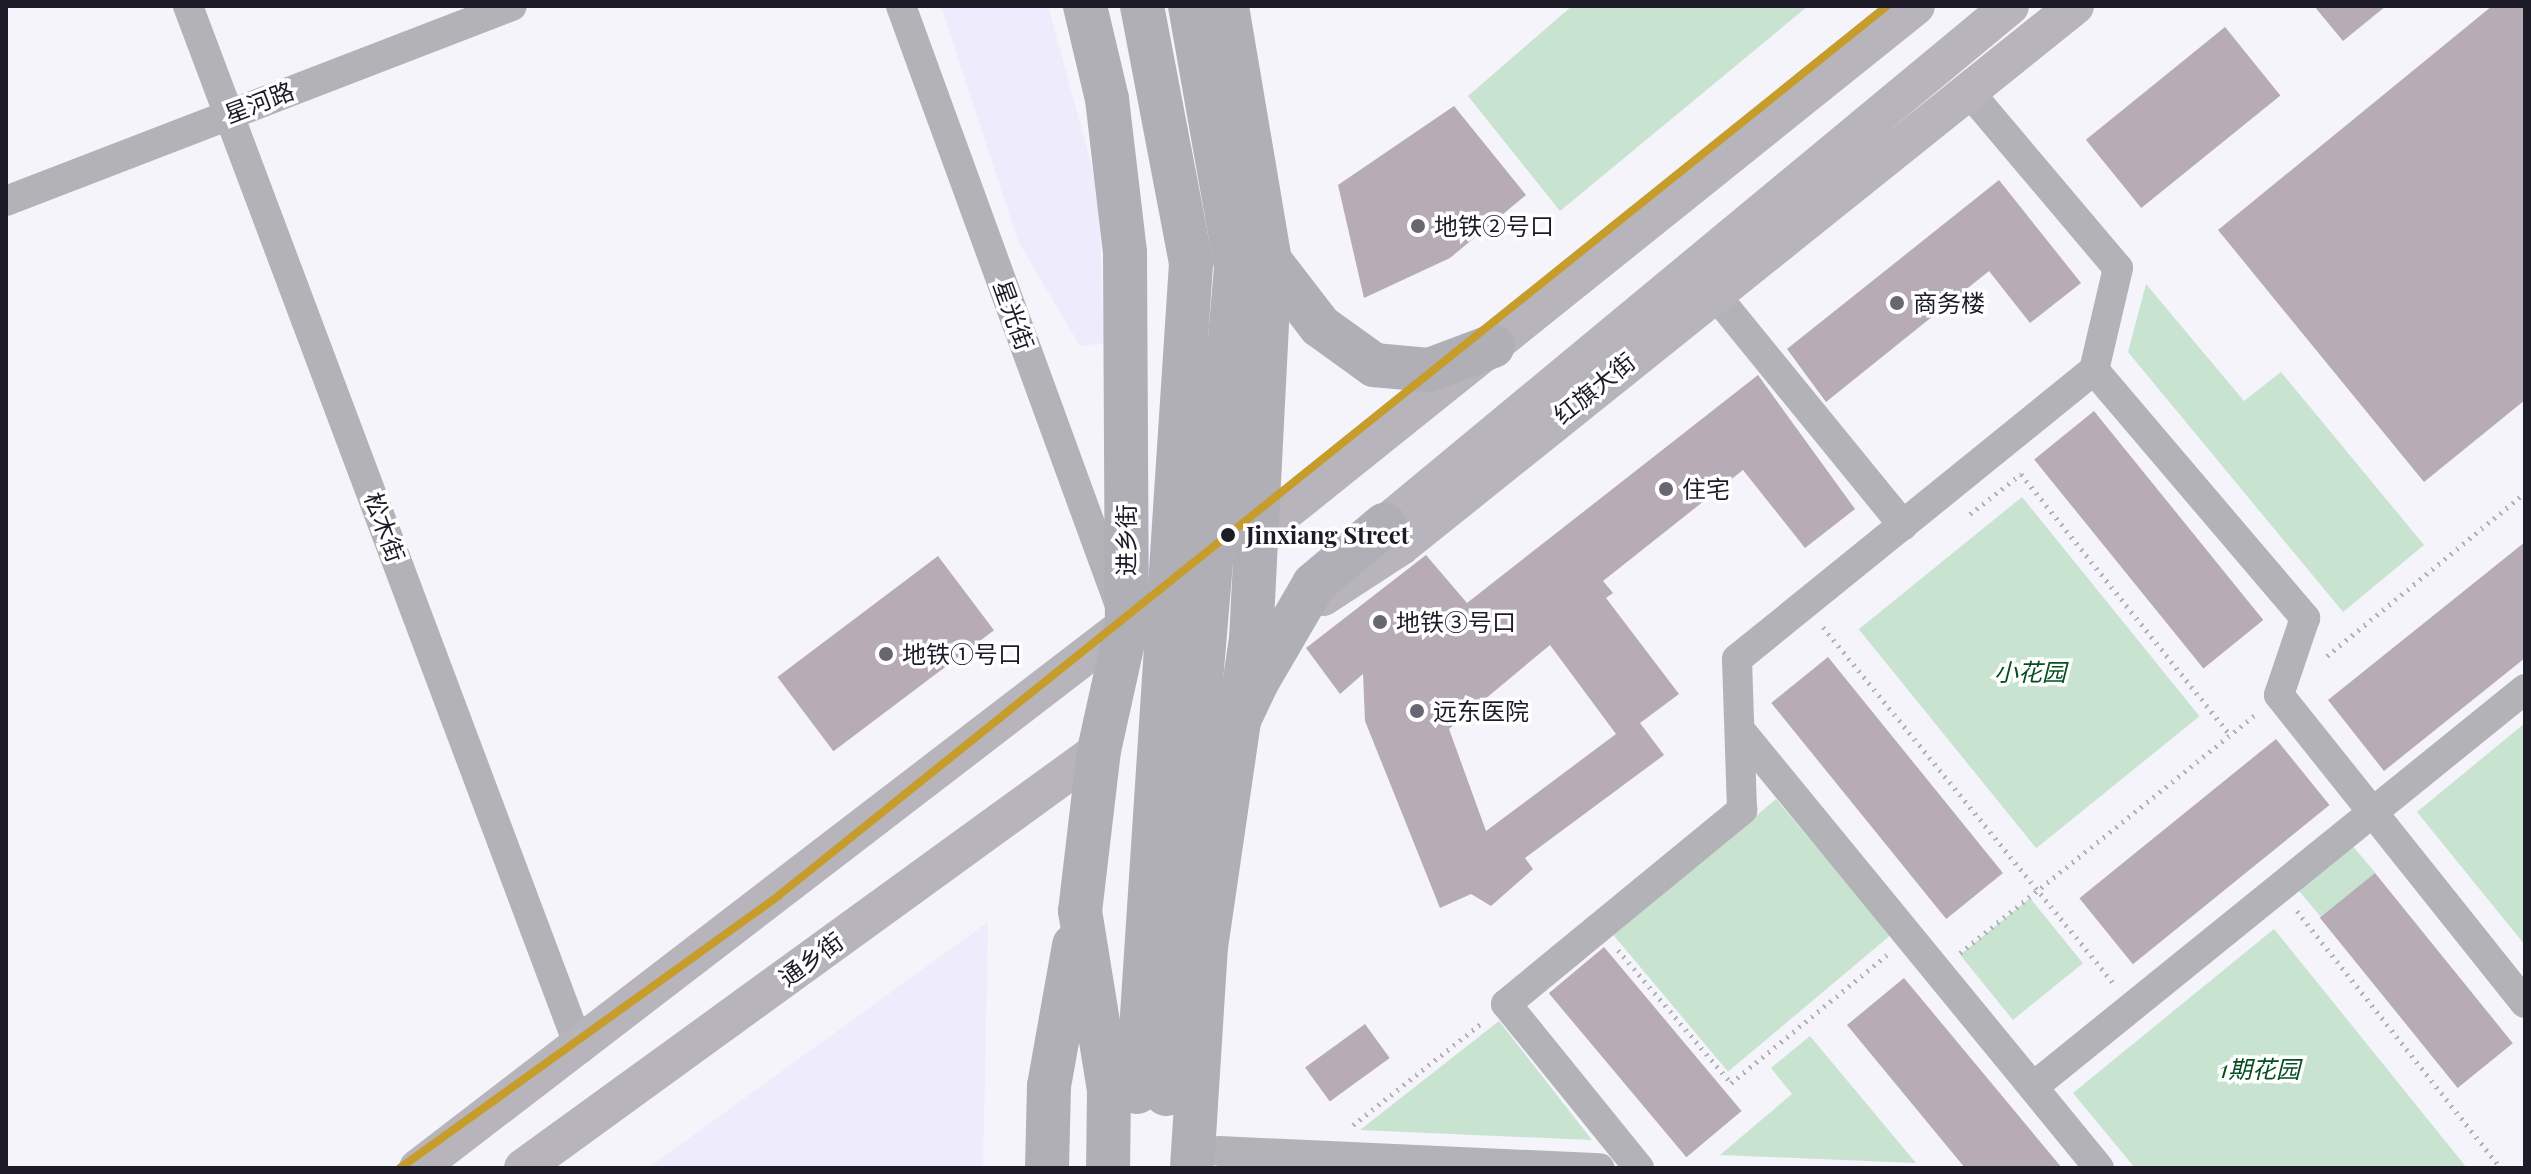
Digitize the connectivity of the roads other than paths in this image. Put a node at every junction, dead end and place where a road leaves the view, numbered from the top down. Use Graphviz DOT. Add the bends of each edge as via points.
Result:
graph roads {
  1 [pos="188,6"];
  2 [pos="512,6"];
  3 [pos="901,6"];
  4 [pos="1085,6"];
  5 [pos="1142,6"];
  6 [pos="1190,6"];
  7 [pos="1227,6"];
  8 [pos="1916,6"];
  9 [pos="2010,6"];
  10 [pos="2075,6"];
  11 [pos="1970,93"];
  12 [pos="231,113"];
  13 [pos="6,201"];
  14 [pos="1270,261"];
  15 [pos="1713,292"];
  16 [pos="1493,346"];
  17 [pos="2094,370"];
  18 [pos="1384,525"];
  19 [pos="1903,525"];
  20 [pos="1259,533"];
  21 [pos="1127,624"];
  22 [pos="1251,640"];
  23 [pos="2525,689"];
  24 [pos="1740,730"];
  25 [pos="1099,750"];
  26 [pos="2371,814"];
  27 [pos="1184,901"];
  28 [pos="1080,911"];
  29 [pos="2525,1003"];
  30 [pos="580,1049"];
  31 [pos="2033,1087"];
  32 [pos="1152,1093"];
  33 [pos="1048,1160"];
  34 [pos="1210,1162"];
  35 [pos="418,1168"];
  36 [pos="523,1168"];
  37 [pos="1108,1168"];
  38 [pos="1136,1168"];
  39 [pos="1166,1168"];
  40 [pos="1600,1168"];
  41 [pos="1639,1168"];
  42 [pos="2099,1168"];
  1 -- 12 [label="street, 松木街"];
  2 -- 12 [label="street, 星河路"];
  3 -- 21 [label="street, 星光街"];
  4 -- 21 [label="highway, 进乡街" via="1107,99 1125,253"];
  5 -- 32 [label="highway, 进乡街, bridge" via="1191,263"];
  6 -- 27 [label="highway, bridge" via="1236,267"];
  7 -- 14 [label="highway"];
  8 -- 16 [label="main road"];
  9 -- 18 [label="main road"];
  10 -- 11 [label="main road, 红旗大街"];
  11 -- 15 [label="main road, 红旗大街"];
  11 -- 17 [label="street" via="2118,268"];
  12 -- 13 [label="street, 星河路"];
  12 -- 30 [label="street, 松木街"];
  14 -- 16 [label="highway" via="1320,326 1374,365 1429,370"];
  14 -- 20 [label="highway"];
  15 -- 19 [label="street"];
  15 -- 22 [label="main road, 红旗大街" via="1400,547"];
  16 -- 20 [label="main road"];
  17 -- 19 [label="street"];
  17 -- 26 [label="street" via="2305,618 2279,695"];
  18 -- 27 [label="highway, bridge" via="1314,584 1257,682 1220,760"];
  19 -- 24 [label="street" via="1737,659"];
  20 -- 21 [label="highway"];
  20 -- 22 [label="highway"];
  21 -- 25 [label="highway, 进乡街"];
  21 -- 30 [label="main road"];
  22 -- 25 [label="highway, 红旗大街"];
  22 -- 34 [label="highway" via="1206,947"];
  23 -- 26 [label="street"];
  24 -- 31 [label="street"];
  24 -- 41 [label="street" via="1742,810 1506,1004"];
  25 -- 28 [label="highway, 进乡街"];
  25 -- 36 [label="main road, 通乡街"];
  26 -- 29 [label="street"];
  26 -- 31 [label="street"];
  27 -- 32 [label="highway, bridge"];
  28 -- 33 [label="highway" via="1049,1086"];
  28 -- 37 [label="highway, 进乡街" via="1109,1091"];
  30 -- 35 [label="main road"];
  31 -- 42 [label="street"];
  32 -- 38 [label="highway"];
  32 -- 39 [label="highway"];
  34 -- 40 [label="street" via="1316,1155"];
}
